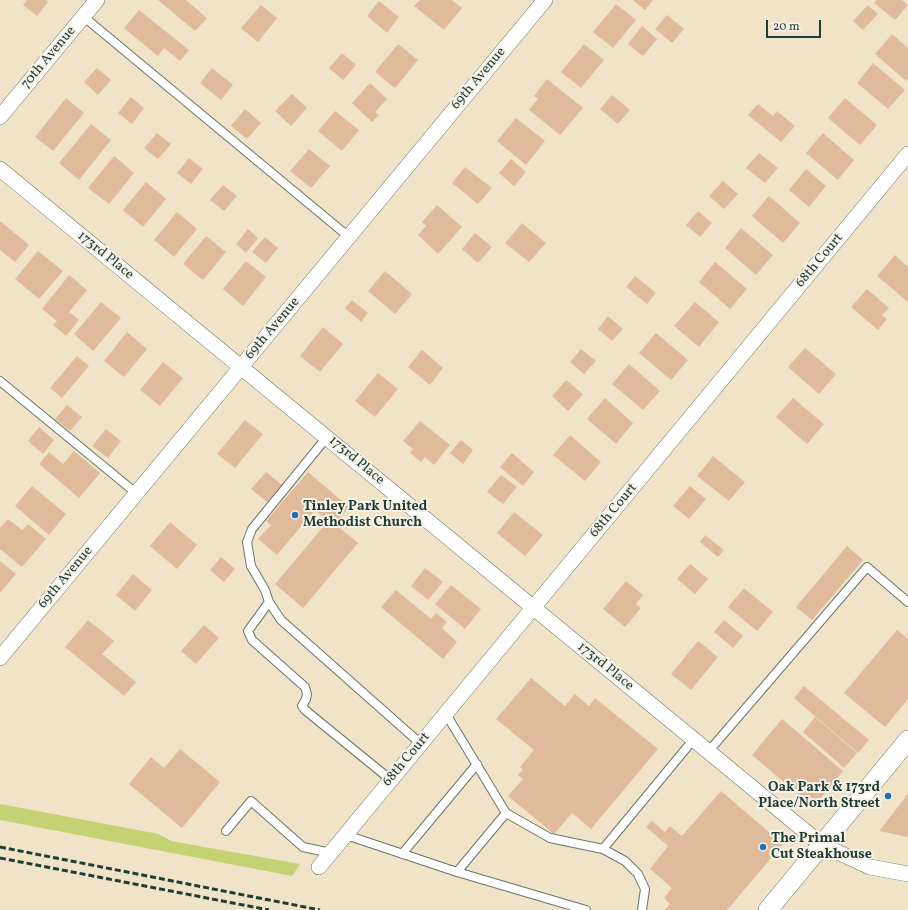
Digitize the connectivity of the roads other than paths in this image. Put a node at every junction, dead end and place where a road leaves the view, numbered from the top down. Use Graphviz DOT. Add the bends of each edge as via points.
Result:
graph roads {
  1 [pos="97,0"];
  2 [pos="545,0"];
  3 [pos="84,17"];
  4 [pos="0,117"];
  5 [pos="908,154"];
  6 [pos="0,169"];
  7 [pos="349,237"];
  8 [pos="241,368"];
  9 [pos="0,380"];
  10 [pos="327,437"];
  11 [pos="136,493"];
  12 [pos="269,602"];
  13 [pos="908,602"];
  14 [pos="533,608"];
  15 [pos="0,658"];
  16 [pos="446,714"];
  17 [pos="693,740"];
  18 [pos="908,740"];
  19 [pos="421,744"];
  20 [pos="708,752"];
  21 [pos="477,764"];
  22 [pos="391,780"];
  23 [pos="506,813"];
  24 [pos="226,832"];
  25 [pos="346,835"];
  26 [pos="822,845"];
  27 [pos="604,849"];
  28 [pos="331,853"];
  29 [pos="402,854"];
  30 [pos="319,867"];
  31 [pos="457,872"];
  32 [pos="908,874"];
  33 [pos="586,910"];
  34 [pos="642,910"];
  35 [pos="768,910"];
  1 -- 3 [label="street, 70th Avenue"];
  2 -- 7 [label="street, 69th Avenue"];
  3 -- 4 [label="street, 70th Avenue"];
  3 -- 7 [label="lane"];
  5 -- 14 [label="street, 68th Court"];
  6 -- 8 [label="street, 173rd Place"];
  7 -- 8 [label="street, 69th Avenue"];
  8 -- 10 [label="street, 173rd Place"];
  8 -- 11 [label="street, 69th Avenue"];
  9 -- 11 [label="lane"];
  10 -- 12 [label="lane" via="252,529 247,542 251,566"];
  10 -- 14 [label="street, 173rd Place"];
  11 -- 15 [label="street, 69th Avenue"];
  12 -- 19 [label="lane" via="281,620"];
  12 -- 22 [label="lane" via="248,631 252,640 305,688 307,694 302,706 305,710"];
  13 -- 20 [label="lane" via="867,567"];
  14 -- 16 [label="street, 68th Court"];
  14 -- 17 [label="street, 173rd Place"];
  16 -- 19 [label="street, 68th Court"];
  16 -- 21 [label="lane"];
  17 -- 20 [label="street, 173rd Place"];
  17 -- 27 [label="lane"];
  18 -- 26 [label="street"];
  19 -- 22 [label="street, 68th Court"];
  20 -- 26 [label="street, 173rd Place"];
  21 -- 23 [label="lane"];
  21 -- 29 [label="lane"];
  22 -- 25 [label="street, 68th Court"];
  23 -- 27 [label="lane" via="550,838"];
  23 -- 31 [label="lane"];
  24 -- 28 [label="lane" via="251,801 303,847"];
  25 -- 28 [label="street, 68th Court"];
  25 -- 29 [label="lane"];
  26 -- 32 [label="street, 173rd Place" via="870,867"];
  26 -- 35 [label="street"];
  27 -- 34 [label="lane" via="625,861 638,874 645,889"];
  28 -- 30 [label="street, 68th Court"];
  29 -- 31 [label="lane"];
  31 -- 33 [label="lane"];
}
